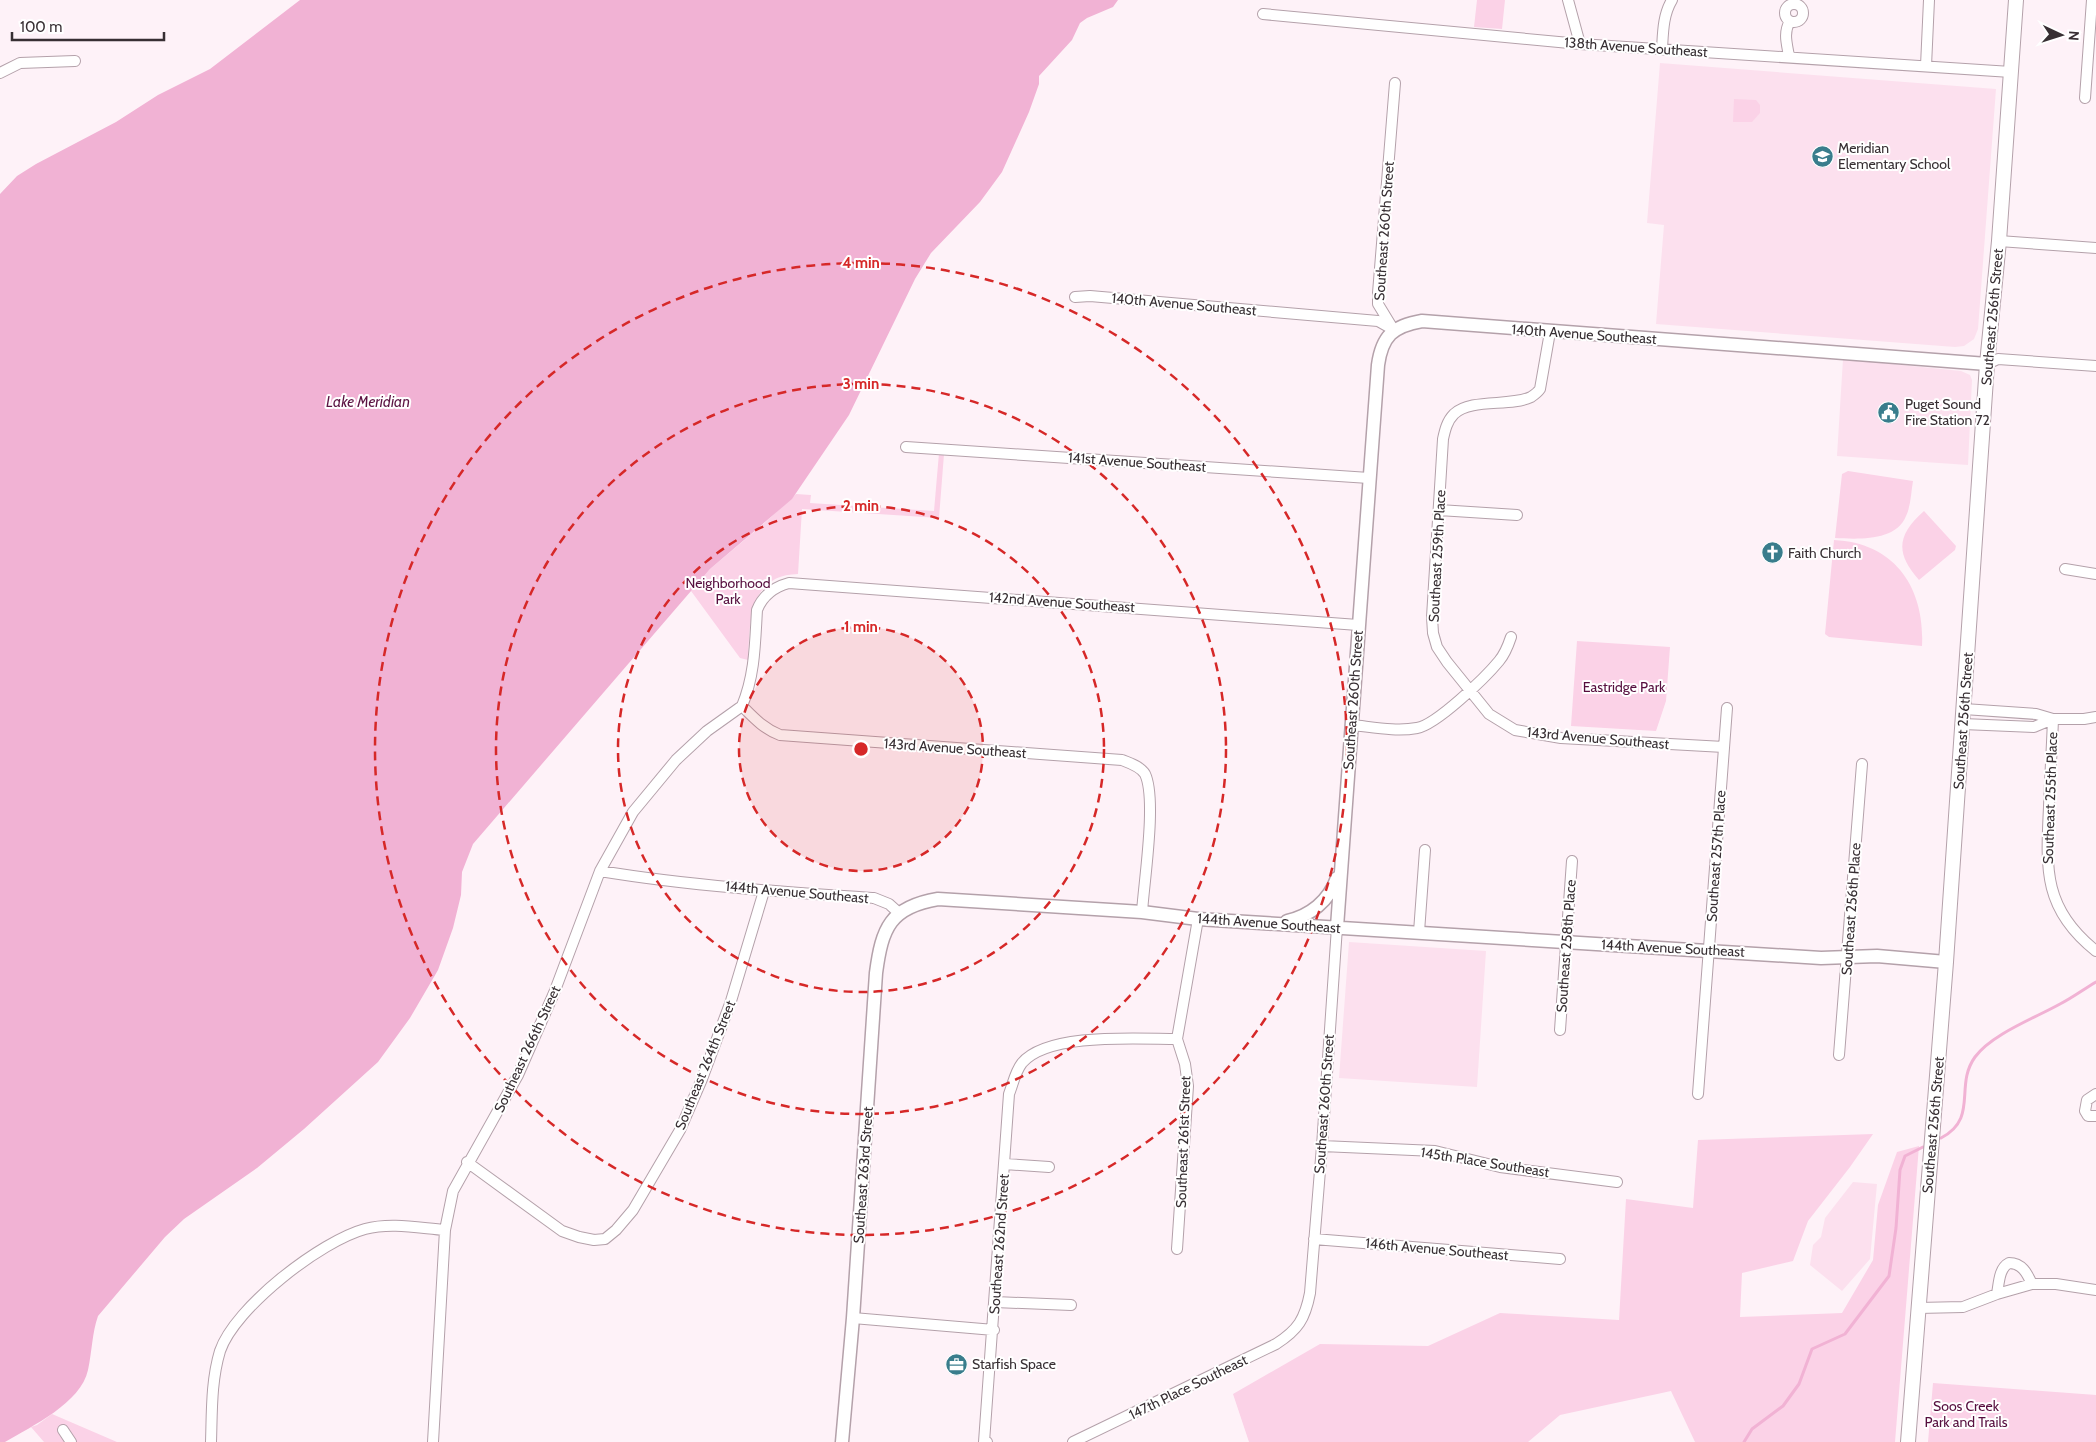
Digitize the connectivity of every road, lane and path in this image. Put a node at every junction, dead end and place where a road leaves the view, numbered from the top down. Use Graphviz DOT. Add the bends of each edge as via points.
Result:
graph roads {
  1 [pos="1568,0"];
  2 [pos="1672,0"];
  3 [pos="1928,0"];
  4 [pos="2016,0"];
  5 [pos="2092,0"];
  6 [pos="1799,3"];
  7 [pos="2094,12"];
  8 [pos="1262,14"];
  9 [pos="1580,44"];
  10 [pos="1662,49"];
  11 [pos="1789,56"];
  12 [pos="75,61"];
  13 [pos="1926,66"];
  14 [pos="2011,72"];
  15 [pos="0,73"];
  16 [pos="1395,83"];
  17 [pos="2085,98"];
  18 [pos="1999,241"];
  19 [pos="2096,248"];
  20 [pos="1075,297"];
  21 [pos="1394,330"];
  22 [pos="1550,332"];
  23 [pos="1987,364"];
  24 [pos="2096,366"];
  25 [pos="906,447"];
  26 [pos="1369,478"];
  27 [pos="1439,510"];
  28 [pos="1517,515"];
  29 [pos="2065,569"];
  30 [pos="2096,574"];
  31 [pos="1358,625"];
  32 [pos="1511,637"];
  33 [pos="1469,689"];
  34 [pos="742,706"];
  35 [pos="1727,708"];
  36 [pos="1964,709"];
  37 [pos="2096,717"];
  38 [pos="2053,719"];
  39 [pos="1963,724"];
  40 [pos="1352,726"];
  41 [pos="1724,747"];
  42 [pos="1862,764"];
  43 [pos="1425,850"];
  44 [pos="1572,861"];
  45 [pos="1341,866"];
  46 [pos="600,871"];
  47 [pos="764,891"];
  48 [pos="1142,912"];
  49 [pos="899,913"];
  50 [pos="1198,919"];
  51 [pos="1275,923"];
  52 [pos="1337,927"];
  53 [pos="1418,932"];
  54 [pos="1566,942"];
  55 [pos="1708,950"];
  56 [pos="2096,951"];
  57 [pos="1847,958"];
  58 [pos="1946,962"];
  59 [pos="1560,1030"];
  60 [pos="1177,1039"];
  61 [pos="1839,1055"];
  62 [pos="1698,1094"];
  63 [pos="2096,1094"];
  64 [pos="2096,1116"];
  65 [pos="1322,1146"];
  66 [pos="467,1162"];
  67 [pos="1005,1164"];
  68 [pos="1049,1167"];
  69 [pos="1617,1182"];
  70 [pos="445,1230"];
  71 [pos="1314,1239"];
  72 [pos="1177,1249"];
  73 [pos="1560,1260"];
  74 [pos="2032,1284"];
  75 [pos="2096,1290"];
  76 [pos="1997,1294"];
  77 [pos="995,1302"];
  78 [pos="1072,1305"];
  79 [pos="1918,1308"];
  80 [pos="853,1318"];
  81 [pos="1299,1325"];
  82 [pos="994,1330"];
  83 [pos="63,1430"];
  84 [pos="71,1442"];
  85 [pos="211,1442"];
  86 [pos="433,1442"];
  87 [pos="842,1442"];
  88 [pos="986,1442"];
  89 [pos="1073,1442"];
  90 [pos="1908,1442"];
  1 -- 9 [label="street"];
  2 -- 10 [label="street" via="1664,24"];
  3 -- 13 [label="street"];
  4 -- 14 [label="main road, Southeast 256th Street"];
  5 -- 7 [label="street"];
  6 -- 11 [label="street" via="1802,17 1790,21 1787,26"];
  7 -- 17 [label="street"];
  8 -- 9 [label="street, 138th Avenue Southeast"];
  9 -- 10 [label="street, 138th Avenue Southeast"];
  10 -- 11 [label="street, 138th Avenue Southeast"];
  11 -- 13 [label="street, 138th Avenue Southeast"];
  12 -- 15 [label="street" via="20,63"];
  13 -- 14 [label="street, 138th Avenue Southeast"];
  14 -- 18 [label="main road, Southeast 256th Street"];
  16 -- 21 [label="street, Southeast 260th Street" via="1378,293 1378,304"];
  18 -- 19 [label="street"];
  18 -- 23 [label="main road, Southeast 256th Street"];
  20 -- 21 [label="street, 140th Avenue Southeast" via="1378,321"];
  21 -- 22 [label="street, 140th Avenue Southeast" via="1422,321"];
  21 -- 26 [label="street, Southeast 260th Street" via="1380,351"];
  22 -- 23 [label="street, 140th Avenue Southeast"];
  22 -- 27 [label="street, Southeast 259th Place" via="1540,389 1526,398 1469,407 1454,413 1446,424"];
  23 -- 24 [label="street, 140th Avenue Southeast" via="1998,359"];
  23 -- 36 [label="main road, Southeast 256th Street"];
  25 -- 26 [label="street, 141st Avenue Southeast"];
  26 -- 31 [label="street, Southeast 260th Street"];
  27 -- 28 [label="street"];
  27 -- 33 [label="street, Southeast 259th Place" via="1433,633 1437,647"];
  29 -- 30 [label="street"];
  31 -- 34 [label="street, 142nd Avenue Southeast" via="799,582 782,584 768,593 757,610 754,668"];
  31 -- 40 [label="street, Southeast 260th Street"];
  32 -- 33 [label="street" via="1498,662"];
  33 -- 40 [label="street" via="1440,717 1417,728"];
  33 -- 41 [label="street, 143rd Avenue Southeast" via="1497,720 1526,733 1560,738"];
  34 -- 46 [label="street, Southeast 266th Street" via="707,731 676,760 633,812"];
  34 -- 48 [label="street, 143rd Avenue Southeast" via="763,726 780,735 1122,760 1136,766 1144,773 1151,803"];
  35 -- 41 [label="street, Southeast 257th Place"];
  36 -- 38 [label="street" via="2036,714"];
  36 -- 39 [label="main road, Southeast 256th Street"];
  37 -- 38 [label="street"];
  38 -- 39 [label="street" via="2034,727"];
  38 -- 56 [label="street, Southeast 255th Place" via="2048,874 2055,900 2066,921 2079,938"];
  39 -- 58 [label="main road, Southeast 256th Street"];
  40 -- 45 [label="street, Southeast 260th Street"];
  41 -- 55 [label="street, Southeast 257th Place"];
  42 -- 57 [label="street, Southeast 256th Place"];
  43 -- 53 [label="street"];
  44 -- 54 [label="street, Southeast 258th Place"];
  45 -- 51 [label="street" via="1329,896 1315,909 1296,919"];
  45 -- 52 [label="street, Southeast 260th Street"];
  46 -- 47 [label="street, 144th Avenue Southeast"];
  46 -- 66 [label="street, Southeast 266th Street" via="554,993 521,1067"];
  47 -- 49 [label="street, 144th Avenue Southeast" via="874,898 889,904"];
  47 -- 66 [label="street, Southeast 264th Street" via="730,1001 680,1130 616,1230 605,1239 594,1240 562,1231"];
  48 -- 49 [label="street, 144th Avenue Southeast" via="938,899 921,902"];
  48 -- 50 [label="street, 144th Avenue Southeast"];
  49 -- 80 [label="street, Southeast 263rd Street" via="887,928 880,946 876,973"];
  50 -- 51 [label="street, 144th Avenue Southeast"];
  50 -- 60 [label="street, Southeast 261st Street"];
  51 -- 52 [label="street, 144th Avenue Southeast"];
  52 -- 53 [label="street, 144th Avenue Southeast"];
  52 -- 65 [label="street, Southeast 260th Street"];
  53 -- 54 [label="street, 144th Avenue Southeast"];
  54 -- 55 [label="street, 144th Avenue Southeast"];
  54 -- 59 [label="street, Southeast 258th Place"];
  55 -- 57 [label="street, 144th Avenue Southeast"];
  55 -- 62 [label="street, Southeast 257th Place"];
  57 -- 58 [label="street, 144th Avenue Southeast" via="1877,956"];
  57 -- 61 [label="street, Southeast 256th Place"];
  58 -- 79 [label="main road, Southeast 256th Street"];
  60 -- 67 [label="street, Southeast 262nd Street" via="1072,1041 1032,1054 1015,1075 1010,1094"];
  60 -- 72 [label="street, Southeast 261st Street" via="1188,1086"];
  63 -- 64 [label="street" via="2087,1100 2085,1111 2088,1116"];
  65 -- 69 [label="street, 145th Place Southeast" via="1435,1151 1500,1167"];
  65 -- 71 [label="street, Southeast 260th Street"];
  66 -- 70 [label="street, Southeast 266th Street" via="453,1191"];
  67 -- 68 [label="street"];
  67 -- 77 [label="street, Southeast 262nd Street"];
  70 -- 85 [label="street" via="394,1226 366,1229 326,1247 255,1302 221,1350 213,1383"];
  70 -- 86 [label="street, Southeast 266th Street"];
  71 -- 73 [label="street, 146th Avenue Southeast"];
  71 -- 81 [label="street, Southeast 260th Street" via="1310,1294"];
  74 -- 75 [label="street"];
  74 -- 76 [label="street"];
  74 -- 76 [label="street" via="2026,1271 2009,1263 2002,1270"];
  76 -- 79 [label="street" via="1963,1307"];
  77 -- 78 [label="street"];
  77 -- 82 [label="street, Southeast 262nd Street"];
  79 -- 90 [label="main road, Southeast 256th Street"];
  80 -- 82 [label="street"];
  80 -- 87 [label="street, Southeast 263rd Street"];
  81 -- 89 [label="street, 147th Place Southeast" via="1276,1344"];
  82 -- 88 [label="street, Southeast 262nd Street"];
  83 -- 84 [label="street"];
}
